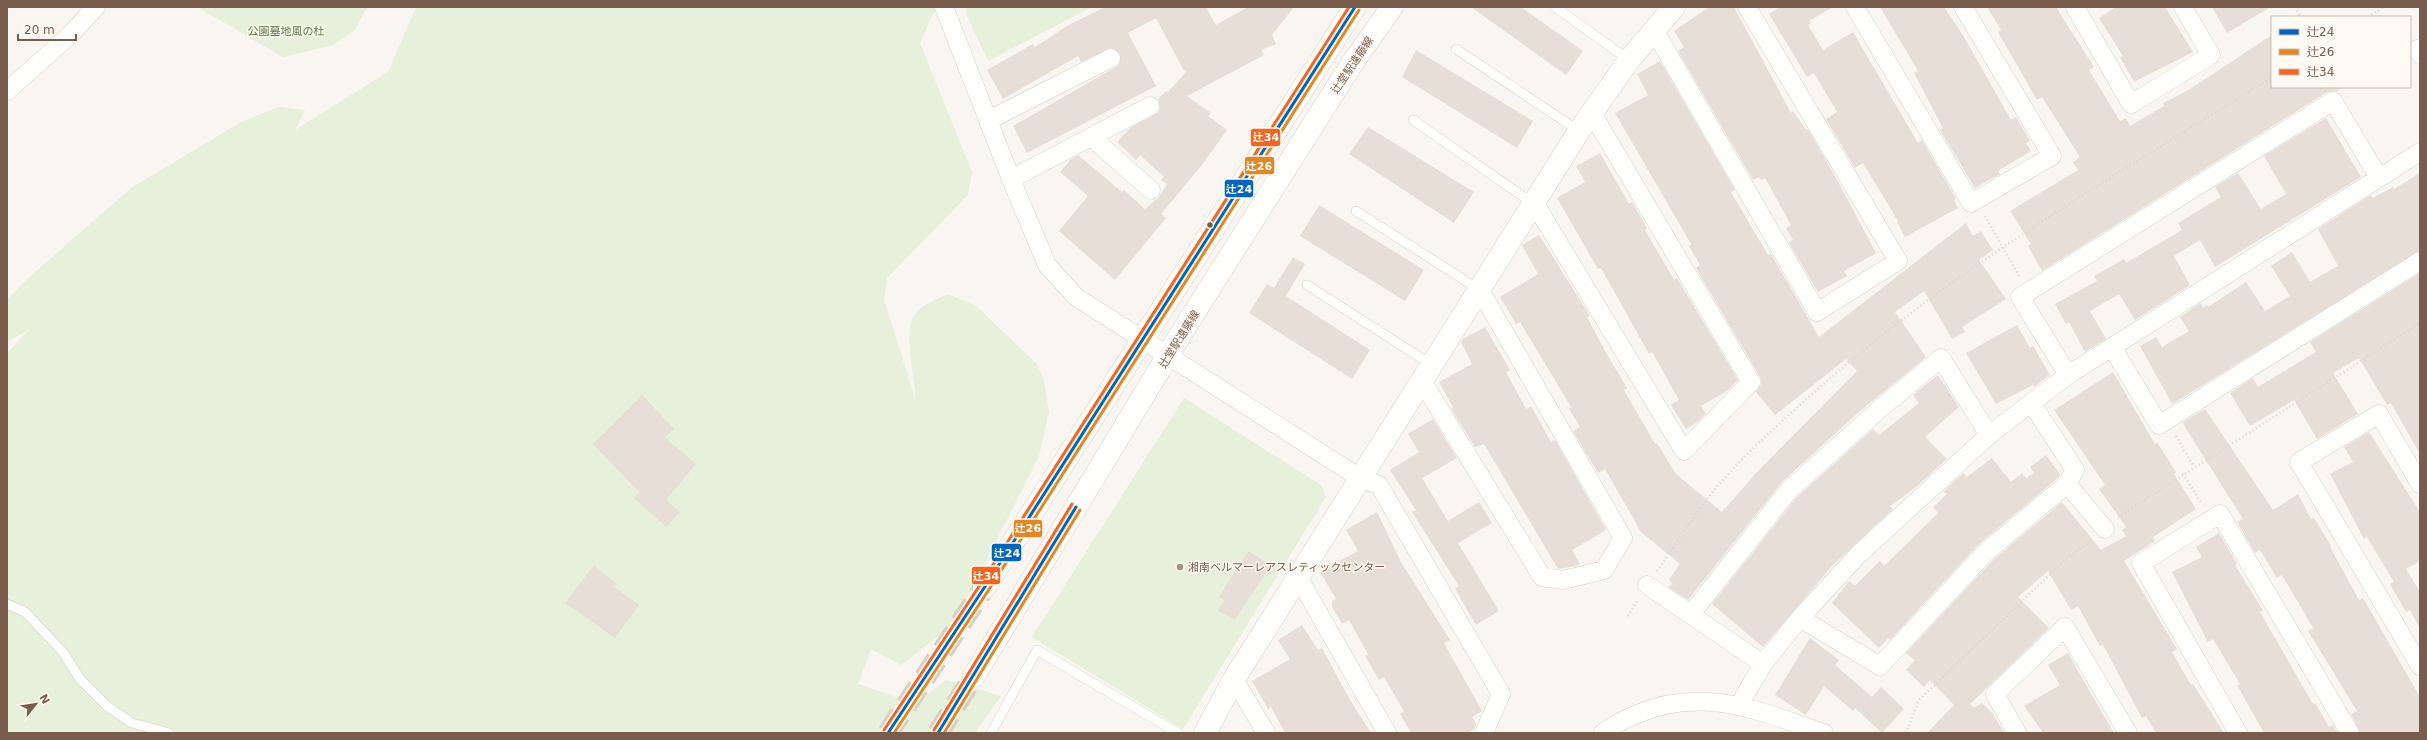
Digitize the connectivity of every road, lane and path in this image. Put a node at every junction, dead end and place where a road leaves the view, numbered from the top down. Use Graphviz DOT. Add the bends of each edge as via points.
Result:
graph roads {
  1 [pos="96,7"];
  2 [pos="944,7"];
  3 [pos="1355,7"];
  4 [pos="1392,7"];
  5 [pos="1555,7"];
  6 [pos="1674,7"];
  7 [pos="1747,7"];
  8 [pos="1855,7"];
  9 [pos="1963,7"];
  10 [pos="2074,7"];
  11 [pos="2183,7"];
  12 [pos="2294,7"];
  13 [pos="2383,7"];
  14 [pos="2300,16"];
  15 [pos="2370,16"];
  16 [pos="1654,30"];
  17 [pos="2420,48"];
  18 [pos="1456,49"];
  19 [pos="2420,54"];
  20 [pos="1111,58"];
  21 [pos="1629,60"];
  22 [pos="2271,78"];
  23 [pos="7,91"];
  24 [pos="1150,106"];
  25 [pos="1592,113"];
  26 [pos="989,120"];
  27 [pos="1413,120"];
  28 [pos="1579,131"];
  29 [pos="1091,137"];
  30 [pos="2420,152"];
  31 [pos="2379,178"];
  32 [pos="1011,179"];
  33 [pos="1152,190"];
  34 [pos="1976,200"];
  35 [pos="1535,204"];
  36 [pos="1356,211"];
  37 [pos="2003,247"];
  38 [pos="2420,261"];
  39 [pos="1307,285"];
  40 [pos="1480,290"];
  41 [pos="2028,292"];
  42 [pos="2420,323"];
  43 [pos="1142,340"];
  44 [pos="2112,347"];
  45 [pos="1168,356"];
  46 [pos="1427,373"];
  47 [pos="2068,375"];
  48 [pos="2032,404"];
  49 [pos="2166,420"];
  50 [pos="1990,435"];
  51 [pos="2194,467"];
  52 [pos="2183,474"];
  53 [pos="1360,478"];
  54 [pos="2067,484"];
  55 [pos="2420,484"];
  56 [pos="2211,519"];
  57 [pos="2105,529"];
  58 [pos="1298,577"];
  59 [pos="1647,585"];
  60 [pos="984,588"];
  61 [pos="7,604"];
  62 [pos="1691,614"];
  63 [pos="1628,616"];
  64 [pos="1800,618"];
  65 [pos="1763,664"];
  66 [pos="2420,666"];
  67 [pos="974,676"];
  68 [pos="1234,679"];
  69 [pos="1739,705"];
  70 [pos="169,733"];
  71 [pos="991,733"];
  72 [pos="1178,733"];
  73 [pos="1205,733"];
  74 [pos="1266,733"];
  75 [pos="1388,733"];
  76 [pos="1484,733"];
  77 [pos="1603,733"];
  78 [pos="1824,733"];
  79 [pos="1906,733"];
  80 [pos="2017,733"];
  81 [pos="2128,733"];
  82 [pos="2238,733"];
  83 [pos="2350,733"];
  1 -- 23 [label="street" via="70,35"];
  2 -- 26 [label="street"];
  3 -- 43 [label="street"];
  4 -- 45 [label="street, 辻堂駅遠藤線" via="1353,62"];
  5 -- 21 [label="lane"];
  6 -- 16 [label="street"];
  7 -- 16 [label="street" via="1898,261 1816,312"];
  8 -- 34 [label="street" via="1971,203"];
  9 -- 34 [label="street" via="2052,156"];
  10 -- 11 [label="street" via="2131,104 2211,55"];
  12 -- 14 [label="path"];
  13 -- 15 [label="path"];
  16 -- 21 [label="street"];
  17 -- 19 [label="street" via="2417,50"];
  18 -- 28 [label="lane"];
  20 -- 26 [label="street"];
  21 -- 25 [label="street"];
  22 -- 37 [label="path"];
  24 -- 29 [label="street"];
  25 -- 28 [label="street"];
  25 -- 35 [label="street" via="1751,382 1684,451"];
  26 -- 32 [label="street"];
  27 -- 35 [label="lane"];
  28 -- 35 [label="street"];
  29 -- 32 [label="street"];
  29 -- 33 [label="street"];
  30 -- 31 [label="street"];
  31 -- 41 [label="street" via="2333,102"];
  31 -- 44 [label="street"];
  32 -- 43 [label="street" via="1047,264 1076,296"];
  34 -- 37 [label="path"];
  35 -- 40 [label="street"];
  36 -- 40 [label="lane"];
  37 -- 41 [label="path"];
  37 -- 59 [label="path" via="1927,300 1871,344 1763,438 1708,498"];
  38 -- 49 [label="street"];
  39 -- 46 [label="lane"];
  40 -- 46 [label="street"];
  40 -- 46 [label="street" via="1623,538 1604,570 1563,580 1542,578"];
  41 -- 47 [label="street" via="2020,297"];
  42 -- 51 [label="path"];
  43 -- 45 [label="street"];
  43 -- 60 [label="street"];
  44 -- 47 [label="street"];
  44 -- 49 [label="street" via="2159,425"];
  45 -- 53 [label="street"];
  45 -- 67 [label="street, 辻堂駅遠藤線"];
  46 -- 53 [label="street"];
  47 -- 48 [label="street"];
  48 -- 50 [label="street"];
  48 -- 54 [label="street" via="2075,470"];
  49 -- 51 [label="path"];
  50 -- 62 [label="street" via="1941,358 1789,490"];
  50 -- 64 [label="street" via="1858,555"];
  51 -- 52 [label="path"];
  52 -- 56 [label="path"];
  52 -- 57 [label="path" via="2117,518"];
  53 -- 58 [label="street"];
  53 -- 76 [label="street" via="1379,485 1501,694"];
  54 -- 57 [label="street"];
  54 -- 64 [label="street" via="1984,553 1880,666"];
  55 -- 66 [label="street" via="2378,414 2299,462"];
  56 -- 82 [label="street" via="2141,563"];
  56 -- 83 [label="street" via="2220,514"];
  57 -- 79 [label="path" via="2067,558 1919,700"];
  58 -- 68 [label="street"];
  58 -- 75 [label="street"];
  59 -- 62 [label="street"];
  59 -- 63 [label="path"];
  61 -- 70 [label="lane" via="25,612 62,651 80,679 107,706 132,723"];
  62 -- 65 [label="street"];
  64 -- 65 [label="street"];
  65 -- 69 [label="street"];
  68 -- 73 [label="street"];
  68 -- 74 [label="street"];
  69 -- 77 [label="street" via="1712,700 1656,706 1611,726"];
  69 -- 78 [label="street"];
  71 -- 72 [label="lane" via="1037,650"];
  80 -- 81 [label="street" via="1995,694 2065,627"];
}
